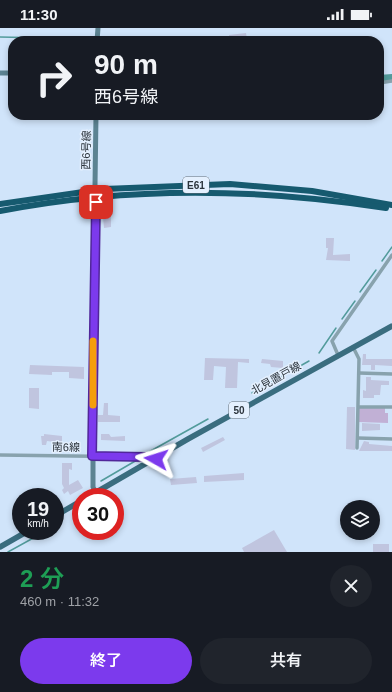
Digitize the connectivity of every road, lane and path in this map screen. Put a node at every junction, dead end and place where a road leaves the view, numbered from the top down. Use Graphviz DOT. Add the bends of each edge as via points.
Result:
graph roads {
  1 [pos="96,120"];
  2 [pos="95,184"];
  3 [pos="96,202"];
  4 [pos="0,204"];
  5 [pos="392,205"];
  6 [pos="392,209"];
  7 [pos="0,211"];
  8 [pos="392,255"];
  9 [pos="392,326"];
  10 [pos="353,347"];
  11 [pos="338,355"];
  12 [pos="359,373"];
  13 [pos="392,374"];
  14 [pos="359,407"];
  15 [pos="392,407"];
  16 [pos="358,438"];
  17 [pos="392,439"];
  18 [pos="357,448"];
  19 [pos="0,455"];
  20 [pos="92,456"];
  21 [pos="156,459"];
  22 [pos="94,488"];
  23 [pos="103,488"];
  24 [pos="12,540"];
  25 [pos="0,547"];
  1 -- 2 [label="street, 西6号線"];
  3 -- 20 [label="street"];
  4 -- 5 [label="highway, E61" via="104,188 230,184 312,191"];
  6 -- 7 [label="highway, E61" via="311,198 240,193 152,193 106,195"];
  8 -- 11 [label="street" via="332,341"];
  9 -- 10 [label="main road, 北見置戸線 / 50"];
  10 -- 11 [label="main road, 北見置戸線 / 50"];
  10 -- 12 [label="street" via="360,359"];
  11 -- 21 [label="main road, 北見置戸線 / 50"];
  12 -- 13 [label="street"];
  12 -- 14 [label="street"];
  14 -- 15 [label="street"];
  14 -- 16 [label="street"];
  16 -- 17 [label="street"];
  16 -- 18 [label="street"];
  19 -- 20 [label="street, 南6線"];
  20 -- 21 [label="street, 南6線"];
  20 -- 22 [label="street"];
  21 -- 23 [label="main road, 北見置戸線 / 50"];
  24 -- 25 [label="main road"];
}
